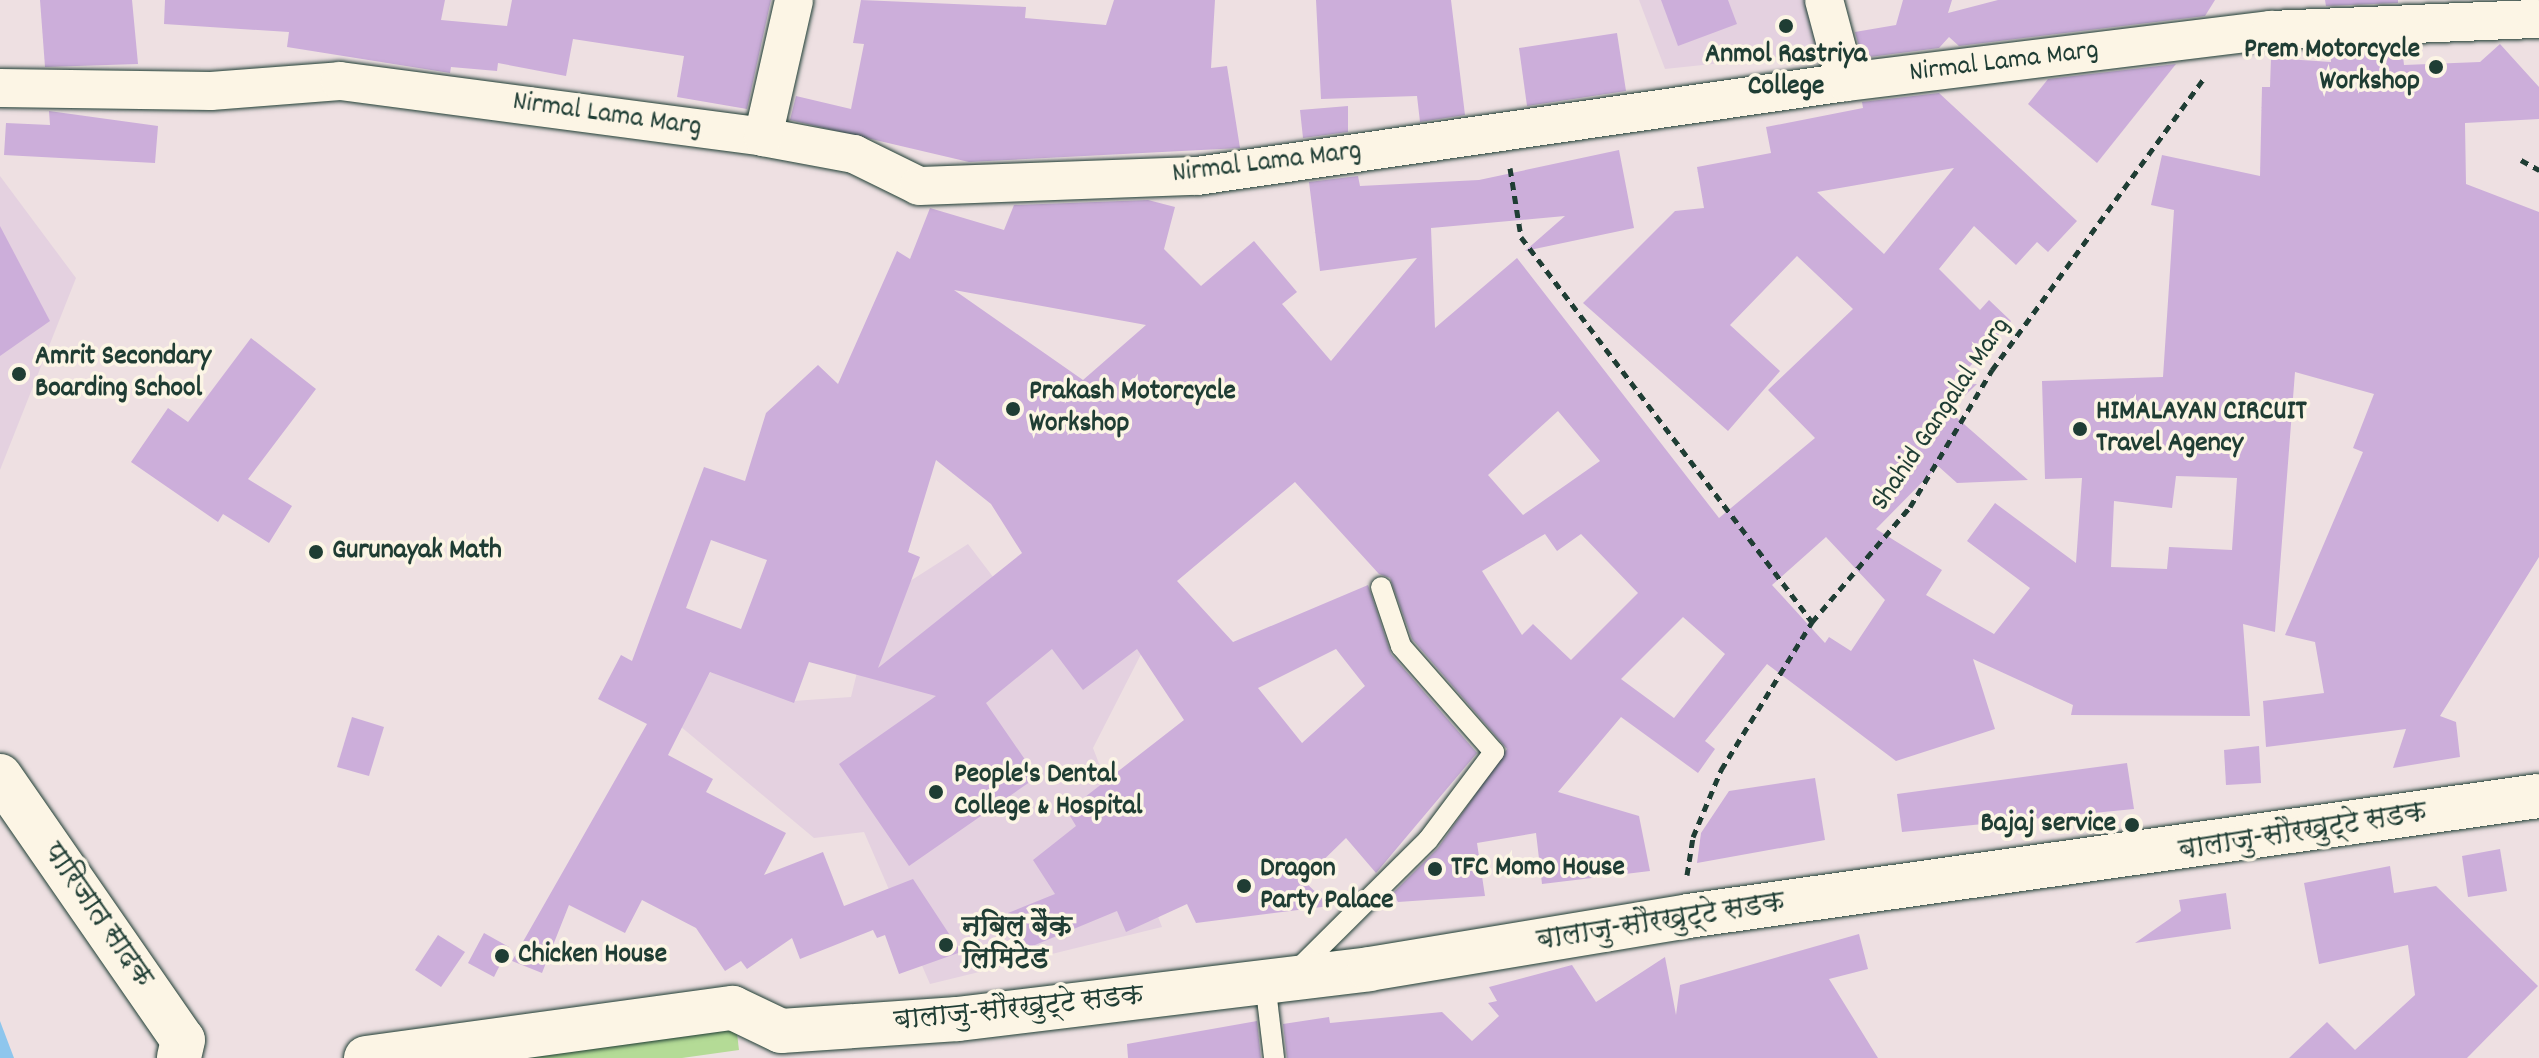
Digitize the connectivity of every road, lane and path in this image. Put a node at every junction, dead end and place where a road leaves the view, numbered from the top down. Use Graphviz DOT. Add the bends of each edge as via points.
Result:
graph roads {
  1 [pos="794,0"];
  2 [pos="1824,0"];
  3 [pos="2269,15"];
  4 [pos="2539,19"];
  5 [pos="2233,37"];
  6 [pos="1846,82"];
  7 [pos="0,88"];
  8 [pos="1475,136"];
  9 [pos="763,137"];
  10 [pos="2521,160"];
  11 [pos="2539,170"];
  12 [pos="1381,587"];
  13 [pos="1812,622"];
  14 [pos="0,776"];
  15 [pos="2539,796"];
  16 [pos="1688,916"];
  17 [pos="1276,981"];
  18 [pos="768,1045"];
  19 [pos="179,1058"];
  20 [pos="366,1058"];
  21 [pos="1274,1058"];
  1 -- 9 [label="street"];
  2 -- 6 [label="street"];
  3 -- 4 [label="street, Nirmal Lama Marg"];
  3 -- 5 [label="street, Nirmal Lama Marg"];
  5 -- 6 [label="street, Nirmal Lama Marg"];
  5 -- 13 [label="path, Shahid Gangalal Marg" via="1992,370 1910,507"];
  6 -- 8 [label="street, Nirmal Lama Marg"];
  7 -- 9 [label="street, Nirmal Lama Marg" via="211,91 340,81"];
  8 -- 9 [label="street, Nirmal Lama Marg" via="1197,176 919,186 854,154"];
  8 -- 13 [label="path" via="1510,163 1521,237"];
  10 -- 11 [label="path"];
  12 -- 17 [label="lane" via="1401,646 1494,752 1428,840"];
  13 -- 16 [label="path, Shahid Gangalal Marg" via="1721,770 1693,837"];
  14 -- 19 [label="main road, पारिजात सादक" via="183,1040"];
  15 -- 16 [label="main road, बालाजु-सौरखुट्टे सडक"];
  16 -- 17 [label="main road, बालाजु-सौरखुट्टे सडक"];
  17 -- 18 [label="main road, बालाजु-सौरखुट्टे सडक"];
  17 -- 21 [label="lane"];
  18 -- 20 [label="main road, बालाजु-सौरखुट्टे सडक" via="733,1008"];
}
